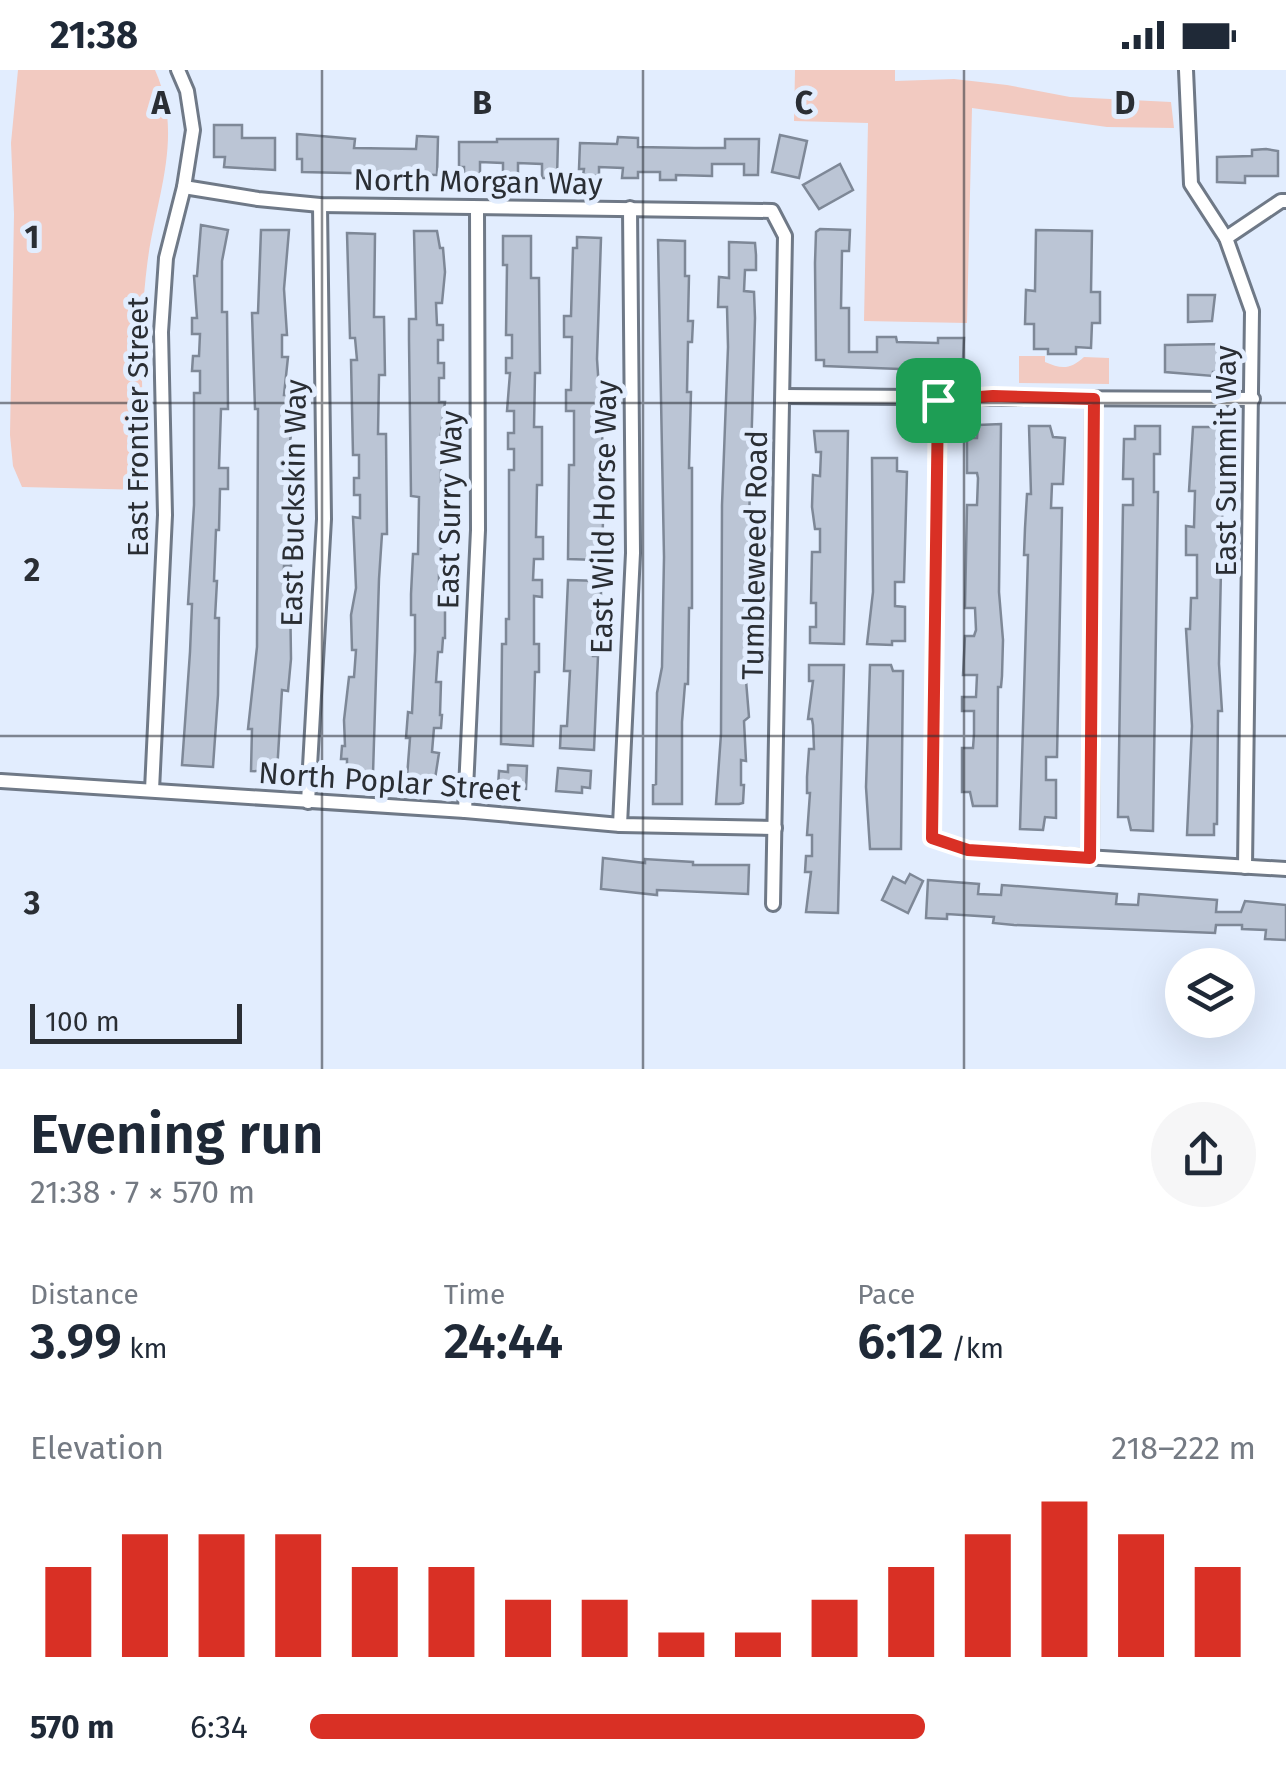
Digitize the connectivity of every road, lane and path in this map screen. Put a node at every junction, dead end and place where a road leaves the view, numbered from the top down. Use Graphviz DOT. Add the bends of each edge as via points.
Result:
graph roads {
  1 [pos="178,70"];
  2 [pos="1186,70"];
  3 [pos="184,187"];
  4 [pos="1286,201"];
  5 [pos="320,204"];
  6 [pos="630,208"];
  7 [pos="476,209"];
  8 [pos="772,211"];
  9 [pos="1226,238"];
  10 [pos="783,396"];
  11 [pos="1253,398"];
  12 [pos="1094,399"];
  13 [pos="938,400"];
  14 [pos="1,781"];
  15 [pos="152,790"];
  16 [pos="308,802"];
  17 [pos="465,811"];
  18 [pos="620,825"];
  19 [pos="774,828"];
  20 [pos="1090,858"];
  21 [pos="1246,866"];
  22 [pos="1286,869"];
  23 [pos="774,904"];
  1 -- 3 [label="street, East Frontier Street" via="193,130"];
  2 -- 9 [label="street, East Summit Way" via="1191,184"];
  3 -- 5 [label="street, North Morgan Way"];
  3 -- 15 [label="street, East Frontier Street" via="166,258 160,332 164,515"];
  4 -- 9 [label="street"];
  5 -- 7 [label="street, North Morgan Way"];
  5 -- 16 [label="street, East Buckskin Way" via="324,519"];
  6 -- 7 [label="street, North Morgan Way"];
  6 -- 8 [label="street, North Morgan Way"];
  6 -- 18 [label="street, East Wild Horse Way" via="633,553"];
  7 -- 17 [label="street, East Surry Way" via="478,530"];
  8 -- 10 [label="street, Tumbleweed Road" via="785,236"];
  9 -- 11 [label="street, East Summit Way" via="1252,312"];
  10 -- 13 [label="street"];
  10 -- 19 [label="street, Tumbleweed Road"];
  11 -- 12 [label="street"];
  11 -- 21 [label="street, East Summit Way"];
  12 -- 13 [label="street"];
  12 -- 20 [label="street"];
  13 -- 20 [label="street" via="932,838 968,850"];
  14 -- 15 [label="street, North Poplar Street"];
  15 -- 16 [label="street, North Poplar Street"];
  16 -- 17 [label="street, North Poplar Street"];
  17 -- 18 [label="street, North Poplar Street"];
  18 -- 19 [label="street, North Poplar Street"];
  19 -- 23 [label="street, Tumbleweed Road"];
  20 -- 21 [label="street"];
  21 -- 22 [label="street"];
}
